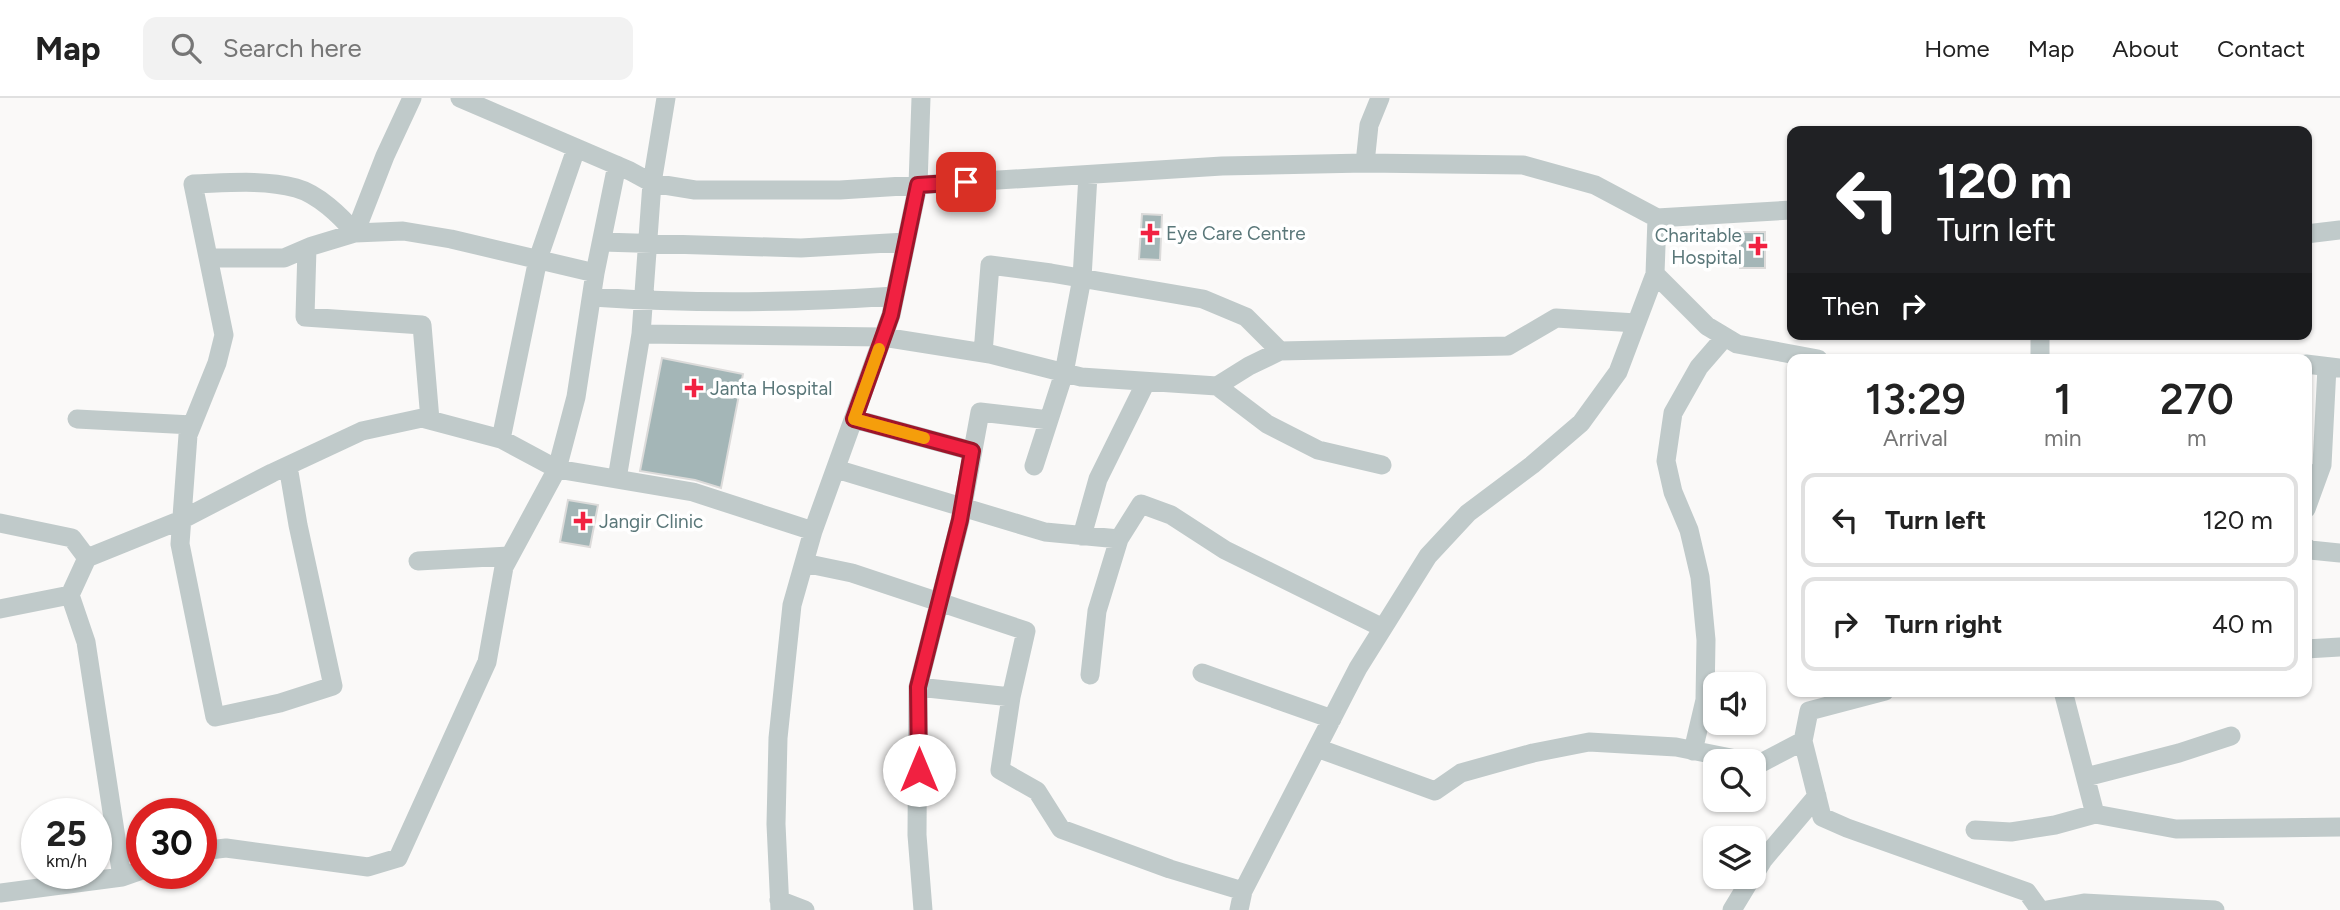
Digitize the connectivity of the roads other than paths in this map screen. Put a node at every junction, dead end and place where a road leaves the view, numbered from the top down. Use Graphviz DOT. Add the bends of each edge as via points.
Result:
graph roads {
  1 [pos="412,98"];
  2 [pos="460,98"];
  3 [pos="666,98"];
  4 [pos="920,98"];
  5 [pos="1380,98"];
  6 [pos="576,149"];
  7 [pos="1365,163"];
  8 [pos="617,165"];
  9 [pos="1088,175"];
  10 [pos="652,183"];
  11 [pos="918,185"];
  12 [pos="1787,210"];
  13 [pos="1657,218"];
  14 [pos="2340,230"];
  15 [pos="355,233"];
  16 [pos="2312,233"];
  17 [pos="602,242"];
  18 [pos="906,242"];
  19 [pos="647,243"];
  20 [pos="307,248"];
  21 [pos="209,258"];
  22 [pos="538,259"];
  23 [pos="595,273"];
  24 [pos="1655,274"];
  25 [pos="1082,278"];
  26 [pos="895,296"];
  27 [pos="592,297"];
  28 [pos="643,300"];
  29 [pos="1636,323"];
  30 [pos="641,334"];
  31 [pos="883,337"];
  32 [pos="1725,337"];
  33 [pos="1280,351"];
  34 [pos="983,353"];
  35 [pos="1791,354"];
  36 [pos="2312,366"];
  37 [pos="2334,368"];
  38 [pos="1064,373"];
  39 [pos="1146,382"];
  40 [pos="1217,386"];
  41 [pos="77,419"];
  42 [pos="854,419"];
  43 [pos="430,420"];
  44 [pos="1049,420"];
  45 [pos="192,425"];
  46 [pos="501,439"];
  47 [pos="2332,441"];
  48 [pos="972,451"];
  49 [pos="288,466"];
  50 [pos="1034,466"];
  51 [pos="1381,466"];
  52 [pos="556,469"];
  53 [pos="836,469"];
  54 [pos="617,479"];
  55 [pos="2312,493"];
  56 [pos="962,507"];
  57 [pos="181,520"];
  58 [pos="0,523"];
  59 [pos="813,531"];
  60 [pos="1083,536"];
  61 [pos="1119,539"];
  62 [pos="2312,550"];
  63 [pos="2340,554"];
  64 [pos="509,556"];
  65 [pos="87,558"];
  66 [pos="418,561"];
  67 [pos="804,563"];
  68 [pos="70,595"];
  69 [pos="939,601"];
  70 [pos="0,609"];
  71 [pos="1383,628"];
  72 [pos="2340,647"];
  73 [pos="2312,649"];
  74 [pos="1202,673"];
  75 [pos="1090,675"];
  76 [pos="918,687"];
  77 [pos="1011,697"];
  78 [pos="1858,697"];
  79 [pos="2065,697"];
  80 [pos="1332,719"];
  81 [pos="2231,736"];
  82 [pos="1803,741"];
  83 [pos="1317,748"];
  84 [pos="1693,751"];
  85 [pos="1703,753"];
  86 [pos="1766,760"];
  87 [pos="2086,777"];
  88 [pos="1817,796"];
  89 [pos="2095,814"];
  90 [pos="2340,827"];
  91 [pos="1975,830"];
  92 [pos="217,849"];
  93 [pos="1766,856"];
  94 [pos="126,876"];
  95 [pos="122,877"];
  96 [pos="1745,889"];
  97 [pos="0,893"];
  98 [pos="1241,900"];
  99 [pos="779,905"];
  100 [pos="806,910"];
  101 [pos="923,910"];
  102 [pos="1732,910"];
  103 [pos="2040,910"];
  104 [pos="2047,910"];
  105 [pos="2215,910"];
  1 -- 15 [label="street"];
  2 -- 6 [label="street"];
  3 -- 10 [label="street"];
  4 -- 11 [label="street"];
  5 -- 7 [label="street" via="1369,125"];
  6 -- 8 [label="street"];
  6 -- 22 [label="street"];
  7 -- 9 [label="street"];
  7 -- 13 [label="street" via="1523,165 1595,185"];
  8 -- 10 [label="street"];
  8 -- 17 [label="street"];
  9 -- 11 [label="street"];
  9 -- 25 [label="street"];
  10 -- 11 [label="street" via="695,190"];
  10 -- 19 [label="street"];
  11 -- 18 [label="street"];
  12 -- 13 [label="street"];
  13 -- 24 [label="street"];
  14 -- 16 [label="street"];
  15 -- 20 [label="street"];
  15 -- 21 [label="street" via="336,211 298,188 193,184"];
  15 -- 22 [label="street" via="403,231"];
  17 -- 19 [label="street"];
  17 -- 23 [label="street"];
  18 -- 19 [label="street" via="801,248"];
  18 -- 26 [label="street"];
  19 -- 28 [label="street"];
  20 -- 21 [label="street" via="284,258"];
  20 -- 43 [label="street" via="305,317 422,325"];
  21 -- 45 [label="street" via="224,335"];
  22 -- 23 [label="street"];
  22 -- 46 [label="street"];
  23 -- 27 [label="street"];
  24 -- 29 [label="street"];
  24 -- 32 [label="street" via="1707,326"];
  25 -- 33 [label="street" via="1203,299 1246,317"];
  25 -- 34 [label="street" via="990,265"];
  25 -- 38 [label="street"];
  26 -- 28 [label="street" via="813,302"];
  26 -- 31 [label="street"];
  27 -- 28 [label="street"];
  27 -- 52 [label="street" via="576,397"];
  28 -- 30 [label="street"];
  29 -- 33 [label="street" via="1556,318 1507,346"];
  29 -- 71 [label="street" via="1618,372 1581,423 1468,513 1428,556"];
  30 -- 31 [label="street"];
  30 -- 54 [label="street"];
  31 -- 34 [label="street"];
  31 -- 42 [label="street"];
  32 -- 35 [label="street" via="1737,344"];
  32 -- 84 [label="street" via="1699,367 1673,413 1666,461 1700,577 1706,640 1705,700"];
  33 -- 40 [label="street"];
  34 -- 38 [label="street"];
  36 -- 37 [label="street"];
  37 -- 47 [label="street"];
  38 -- 39 [label="street"];
  38 -- 44 [label="street"];
  39 -- 40 [label="street"];
  39 -- 60 [label="street" via="1098,479"];
  40 -- 51 [label="street" via="1267,424 1318,450"];
  41 -- 45 [label="street"];
  42 -- 48 [label="street"];
  42 -- 53 [label="street"];
  43 -- 46 [label="street"];
  43 -- 49 [label="street" via="362,431"];
  44 -- 48 [label="street" via="980,412"];
  44 -- 50 [label="street"];
  45 -- 57 [label="street"];
  46 -- 52 [label="street"];
  47 -- 55 [label="street"];
  48 -- 56 [label="street"];
  49 -- 57 [label="street"];
  49 -- 57 [label="street" via="333,686 215,718 180,544"];
  52 -- 54 [label="street"];
  52 -- 64 [label="street"];
  53 -- 56 [label="street"];
  53 -- 59 [label="street"];
  54 -- 59 [label="street" via="693,492"];
  56 -- 60 [label="street" via="1045,532"];
  56 -- 69 [label="street"];
  57 -- 65 [label="street"];
  58 -- 65 [label="street" via="72,538"];
  59 -- 67 [label="street"];
  60 -- 61 [label="street"];
  61 -- 71 [label="street" via="1141,504"];
  61 -- 75 [label="street" via="1097,611"];
  62 -- 63 [label="street"];
  64 -- 66 [label="street"];
  64 -- 92 [label="street" via="487,662 398,858 368,867"];
  65 -- 68 [label="street"];
  67 -- 69 [label="street"];
  67 -- 99 [label="street" via="792,605 778,738"];
  68 -- 70 [label="street"];
  68 -- 95 [label="street" via="86,642"];
  69 -- 76 [label="street"];
  69 -- 77 [label="street" via="1026,631"];
  71 -- 80 [label="street"];
  72 -- 73 [label="street"];
  74 -- 80 [label="street"];
  76 -- 77 [label="street"];
  76 -- 101 [label="street" via="917,835"];
  77 -- 98 [label="street" via="1000,770 1037,791 1061,829"];
  78 -- 82 [label="street" via="1809,711"];
  79 -- 87 [label="street"];
  80 -- 83 [label="street"];
  81 -- 87 [label="street"];
  82 -- 86 [label="street"];
  82 -- 88 [label="street"];
  83 -- 84 [label="street" via="1435,791 1461,773 1589,742"];
  83 -- 98 [label="street"];
  84 -- 85 [label="street"];
  87 -- 89 [label="street"];
  88 -- 93 [label="street"];
  88 -- 103 [label="street" via="1822,817 2027,891"];
  89 -- 90 [label="street" via="2176,829"];
  89 -- 91 [label="street" via="2011,832"];
  94 -- 95 [label="street"];
  95 -- 97 [label="street"];
  96 -- 102 [label="street"];
  99 -- 100 [label="street"];
  104 -- 105 [label="street" via="2084,903"];
}
